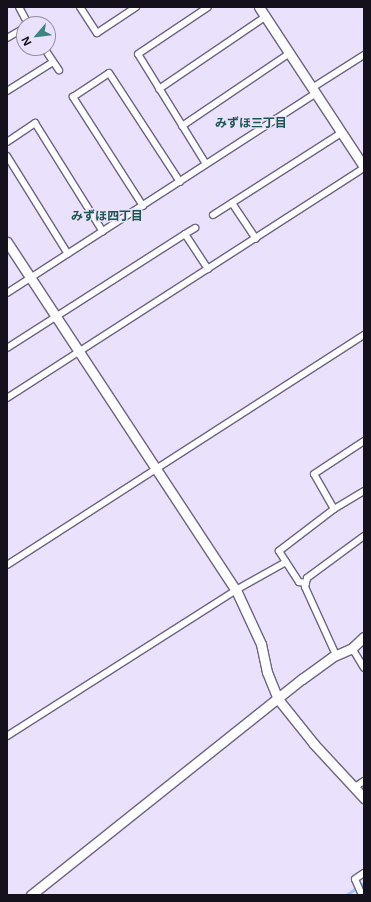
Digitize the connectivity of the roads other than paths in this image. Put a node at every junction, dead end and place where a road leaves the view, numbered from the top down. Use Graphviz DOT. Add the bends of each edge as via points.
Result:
graph roads {
  1 [pos="19,7"];
  2 [pos="80,7"];
  3 [pos="136,7"];
  4 [pos="208,7"];
  5 [pos="259,7"];
  6 [pos="24,16"];
  7 [pos="265,17"];
  8 [pos="16,33"];
  9 [pos="7,38"];
  10 [pos="290,53"];
  11 [pos="364,55"];
  12 [pos="49,56"];
  13 [pos="53,62"];
  14 [pos="59,70"];
  15 [pos="158,89"];
  16 [pos="7,91"];
  17 [pos="314,91"];
  18 [pos="182,126"];
  19 [pos="341,133"];
  20 [pos="7,142"];
  21 [pos="7,156"];
  22 [pos="206,164"];
  23 [pos="364,168"];
  24 [pos="180,182"];
  25 [pos="232,203"];
  26 [pos="143,206"];
  27 [pos="213,215"];
  28 [pos="195,228"];
  29 [pos="103,232"];
  30 [pos="185,234"];
  31 [pos="256,239"];
  32 [pos="7,242"];
  33 [pos="68,254"];
  34 [pos="208,270"];
  35 [pos="30,278"];
  36 [pos="7,293"];
  37 [pos="56,316"];
  38 [pos="364,335"];
  39 [pos="7,348"];
  40 [pos="78,352"];
  41 [pos="7,398"];
  42 [pos="364,441"];
  43 [pos="156,468"];
  44 [pos="364,491"];
  45 [pos="334,509"];
  46 [pos="364,536"];
  47 [pos="286,562"];
  48 [pos="7,565"];
  49 [pos="306,583"];
  50 [pos="236,590"];
  51 [pos="364,637"];
  52 [pos="352,648"];
  53 [pos="336,655"];
  54 [pos="364,668"];
  55 [pos="278,699"];
  56 [pos="7,736"];
  57 [pos="364,781"];
  58 [pos="356,787"];
  59 [pos="364,798"];
  60 [pos="364,873"];
  61 [pos="363,894"];
  62 [pos="30,895"];
  1 -- 6 [label="street"];
  2 -- 3 [label="street" via="97,33"];
  4 -- 15 [label="street" via="138,54"];
  5 -- 7 [label="street"];
  7 -- 10 [label="street"];
  7 -- 15 [label="street"];
  8 -- 9 [label="street"];
  10 -- 17 [label="street"];
  10 -- 18 [label="street"];
  11 -- 17 [label="street"];
  12 -- 13 [label="street"];
  13 -- 14 [label="street"];
  13 -- 16 [label="street"];
  15 -- 18 [label="street"];
  17 -- 19 [label="street"];
  17 -- 22 [label="street"];
  18 -- 22 [label="street"];
  19 -- 23 [label="street"];
  19 -- 25 [label="street"];
  20 -- 29 [label="street" via="35,124"];
  21 -- 33 [label="street"];
  22 -- 24 [label="street"];
  23 -- 31 [label="street"];
  24 -- 26 [label="street"];
  24 -- 26 [label="street" via="109,73 73,97"];
  25 -- 27 [label="street"];
  25 -- 31 [label="street"];
  26 -- 29 [label="street"];
  28 -- 30 [label="street"];
  29 -- 33 [label="street"];
  30 -- 34 [label="street"];
  30 -- 37 [label="street"];
  31 -- 34 [label="street"];
  32 -- 35 [label="street"];
  33 -- 35 [label="street"];
  34 -- 40 [label="street"];
  35 -- 36 [label="street"];
  35 -- 37 [label="street"];
  37 -- 39 [label="street"];
  37 -- 40 [label="street"];
  38 -- 43 [label="street"];
  40 -- 41 [label="street"];
  40 -- 43 [label="street"];
  42 -- 45 [label="street" via="314,474"];
  43 -- 48 [label="street"];
  43 -- 50 [label="street"];
  44 -- 45 [label="street"];
  45 -- 47 [label="street" via="279,551"];
  46 -- 49 [label="street" via="307,578"];
  47 -- 49 [label="street" via="299,582"];
  47 -- 50 [label="street"];
  49 -- 53 [label="street" via="305,587"];
  50 -- 55 [label="street" via="261,644 267,672"];
  50 -- 56 [label="street"];
  51 -- 52 [label="street"];
  52 -- 53 [label="street"];
  52 -- 54 [label="street"];
  53 -- 55 [label="street"];
  55 -- 58 [label="street" via="314,744"];
  55 -- 62 [label="street"];
  57 -- 58 [label="street"];
  58 -- 59 [label="street"];
  60 -- 61 [label="street" via="355,879"];
}
